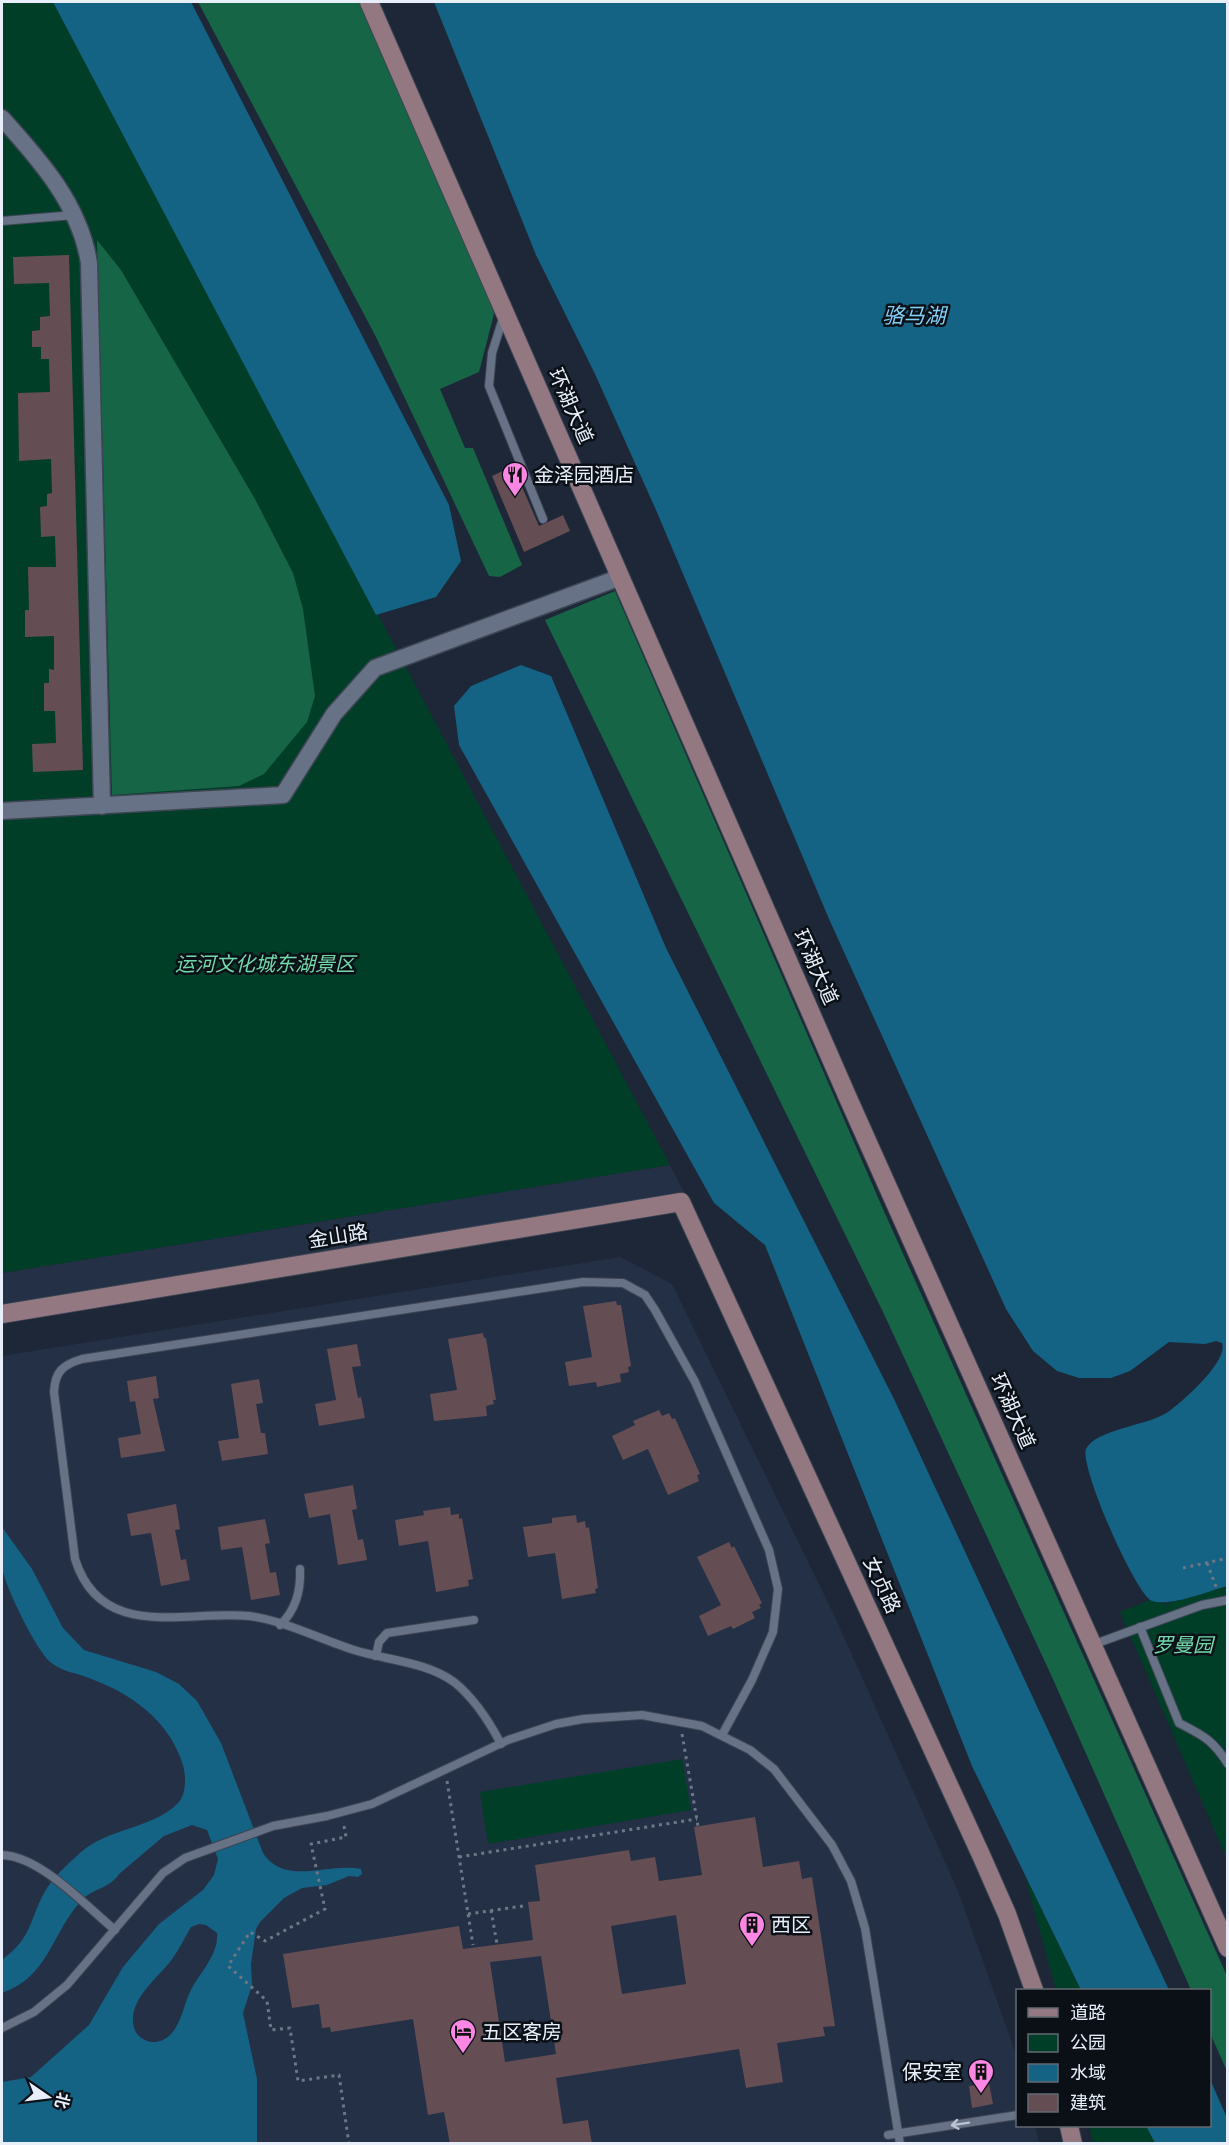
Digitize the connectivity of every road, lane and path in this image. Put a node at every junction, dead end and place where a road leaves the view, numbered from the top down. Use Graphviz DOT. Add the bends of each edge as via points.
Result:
graph roads {
  1 [pos="369,2"];
  2 [pos="2,118"];
  3 [pos="74,215"];
  4 [pos="2,221"];
  5 [pos="505,312"];
  6 [pos="543,519"];
  7 [pos="621,577"];
  8 [pos="102,806"];
  9 [pos="2,811"];
  10 [pos="681,1202"];
  11 [pos="2,1314"];
  12 [pos="1227,1558"];
  13 [pos="1207,1563"];
  14 [pos="1183,1568"];
  15 [pos="300,1569"];
  16 [pos="1217,1589"];
  17 [pos="1227,1600"];
  18 [pos="474,1620"];
  19 [pos="280,1625"];
  20 [pos="1140,1627"];
  21 [pos="1092,1645"];
  22 [pos="376,1656"];
  23 [pos="680,1720"];
  24 [pos="722,1735"];
  25 [pos="501,1744"];
  26 [pos="1227,1764"];
  27 [pos="445,1771"];
  28 [pos="341,1813"];
  29 [pos="697,1819"];
  30 [pos="698,1826"];
  31 [pos="2,1855"];
  32 [pos="459,1857"];
  33 [pos="524,1906"];
  34 [pos="491,1911"];
  35 [pos="468,1914"];
  36 [pos="115,1930"];
  37 [pos="497,1944"];
  38 [pos="473,1945"];
  39 [pos="1227,1948"];
  40 [pos="1034,1989"];
  41 [pos="2,2028"];
  42 [pos="1016,2115"];
  43 [pos="1069,2127"];
  44 [pos="888,2136"];
  45 [pos="899,2139"];
  46 [pos="349,2144"];
  47 [pos="1073,2144"];
  1 -- 5 [label="main road, 环湖大道"];
  2 -- 3 [label="street" via="51,177"];
  3 -- 4 [label="lane"];
  3 -- 8 [label="street" via="89,263"];
  5 -- 6 [label="lane" via="492,353 489,386"];
  5 -- 7 [label="main road, 环湖大道"];
  7 -- 8 [label="street" via="375,668 334,714 283,795"];
  7 -- 21 [label="main road, 环湖大道"];
  8 -- 9 [label="street"];
  10 -- 11 [label="main road, 金山路"];
  10 -- 40 [label="main road, 女贞路" via="981,1855"];
  12 -- 13 [label="path"];
  13 -- 14 [label="path"];
  13 -- 16 [label="path"];
  15 -- 19 [label="lane" via="297,1600"];
  17 -- 20 [label="lane"];
  18 -- 22 [label="lane" via="387,1633 379,1642"];
  19 -- 22 [label="lane"];
  19 -- 24 [label="lane" via="250,1616 177,1618 130,1613 103,1601 87,1586 75,1559 54,1400 54,1382 61,1368 82,1359 583,1282 623,1283 645,1296 695,1382 769,1550 778,1589 777,1618 767,1650"];
  20 -- 21 [label="lane"];
  20 -- 26 [label="lane" via="1179,1723 1208,1738"];
  21 -- 39 [label="main road, 环湖大道"];
  22 -- 25 [label="lane" via="429,1670 453,1681 482,1712"];
  23 -- 24 [label="lane"];
  23 -- 25 [label="lane" via="642,1715 584,1719 556,1724"];
  23 -- 29 [label="path"];
  24 -- 45 [label="lane" via="740,1743 774,1769 818,1825 852,1881 865,1928"];
  25 -- 27 [label="lane"];
  27 -- 28 [label="lane" via="372,1804"];
  27 -- 32 [label="path"];
  28 -- 36 [label="lane" via="273,1826 185,1858 163,1874"];
  28 -- 46 [label="path" via="346,1837 311,1844 325,1909 265,1941 250,1932 228,1966 267,2001 271,2030 290,2028 298,2081 339,2075"];
  29 -- 30 [label="path"];
  29 -- 32 [label="path"];
  31 -- 36 [label="lane" via="19,1857 49,1875"];
  32 -- 35 [label="path"];
  33 -- 34 [label="path"];
  34 -- 35 [label="path"];
  34 -- 37 [label="path"];
  35 -- 38 [label="path"];
  36 -- 41 [label="lane" via="67,1985 34,2012"];
  42 -- 45 [label="lane, one-way"];
  43 -- 47 [label="main road"];
  44 -- 45 [label="lane"];
}
